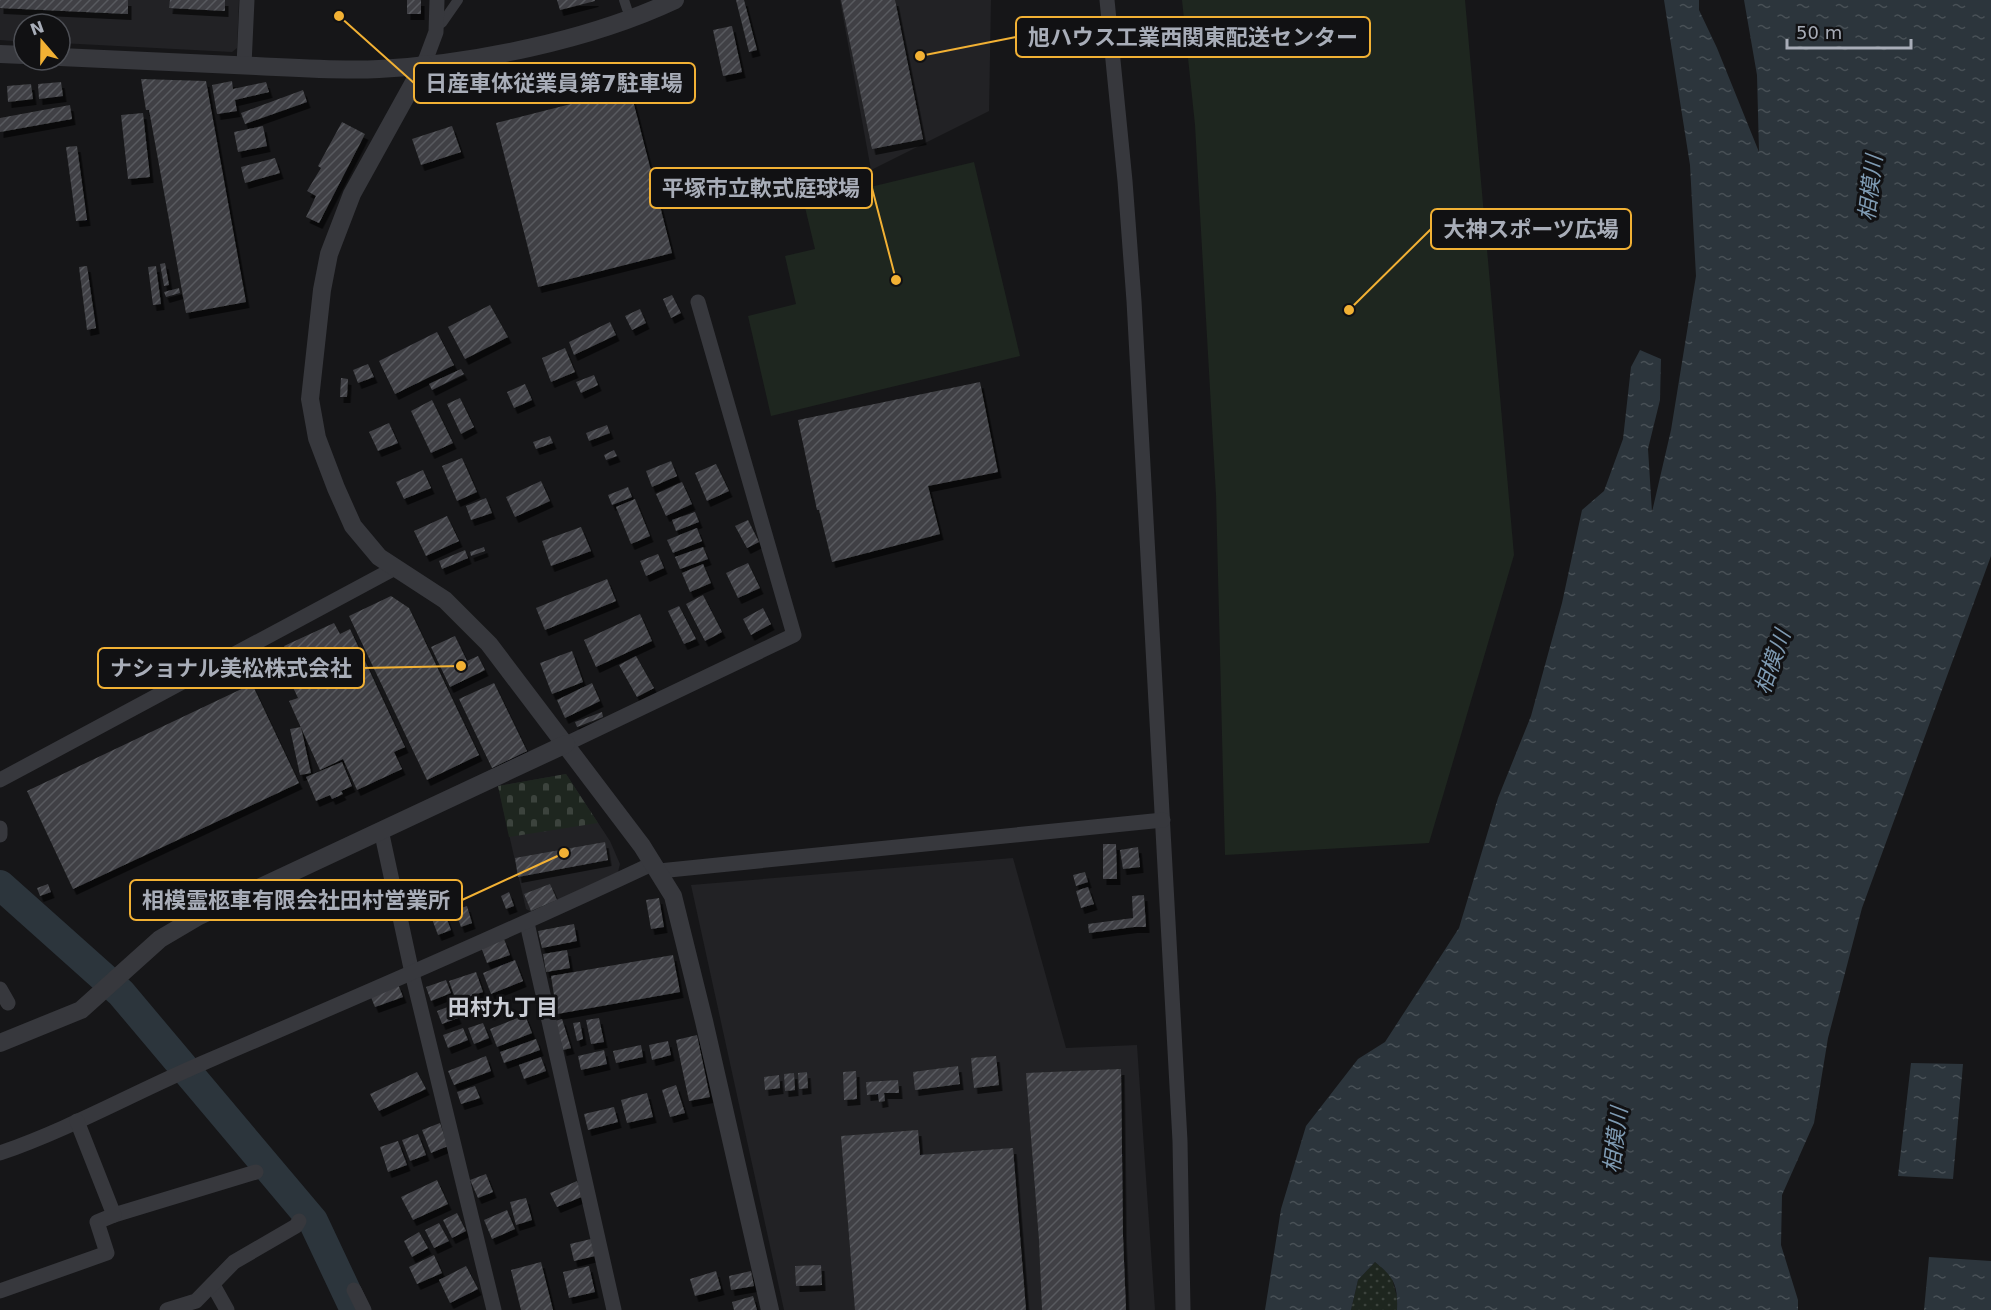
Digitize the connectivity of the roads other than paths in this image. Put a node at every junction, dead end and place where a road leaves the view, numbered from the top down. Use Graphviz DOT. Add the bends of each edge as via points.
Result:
graph roads {
  1 [pos="247,0"];
  2 [pos="437,0"];
  3 [pos="458,0"];
  4 [pos="675,0"];
  5 [pos="1107,0"];
  6 [pos="439,27"];
  7 [pos="72,58"];
  8 [pos="424,64"];
  9 [pos="244,65"];
  10 [pos="698,302"];
  11 [pos="395,568"];
  12 [pos="566,744"];
  13 [pos="0,780"];
  14 [pos="1163,820"];
  15 [pos="0,828"];
  16 [pos="381,830"];
  17 [pos="0,835"];
  18 [pos="657,867"];
  19 [pos="527,923"];
  20 [pos="412,973"];
  21 [pos="0,990"];
  22 [pos="8,1004"];
  23 [pos="0,1043"];
  24 [pos="77,1121"];
  25 [pos="0,1153"];
  26 [pos="256,1172"];
  27 [pos="114,1215"];
  28 [pos="299,1221"];
  29 [pos="213,1285"];
  30 [pos="354,1290"];
  31 [pos="0,1291"];
  32 [pos="168,1310"];
  33 [pos="227,1310"];
  34 [pos="364,1310"];
  35 [pos="494,1310"];
  36 [pos="614,1310"];
  37 [pos="770,1310"];
  38 [pos="1183,1310"];
  1 -- 9 [label="street"];
  2 -- 6 [label="street"];
  3 -- 6 [label="street"];
  4 -- 8 [label="street" via="598,30 465,60"];
  5 -- 14 [label="street" via="1134,301"];
  6 -- 8 [label="street"];
  7 -- 9 [label="street"];
  8 -- 9 [label="street" via="379,69"];
  8 -- 11 [label="street" via="352,194 329,254 310,399 317,438 353,526 379,557"];
  10 -- 12 [label="street" via="794,635"];
  11 -- 12 [label="street" via="445,600 470,624"];
  11 -- 13 [label="street"];
  12 -- 16 [label="street"];
  12 -- 18 [label="street"];
  14 -- 18 [label="street"];
  14 -- 38 [label="street" via="1181,1152"];
  15 -- 17 [label="street"];
  16 -- 20 [label="street"];
  16 -- 23 [label="street" via="199,916 160,939 81,1010"];
  18 -- 19 [label="street"];
  18 -- 37 [label="street" via="673,896 702,1009"];
  19 -- 20 [label="street"];
  19 -- 36 [label="street"];
  20 -- 24 [label="street"];
  20 -- 35 [label="street"];
  21 -- 22 [label="street"];
  24 -- 25 [label="street"];
  24 -- 27 [label="street"];
  26 -- 27 [label="street"];
  27 -- 31 [label="street" via="97,1222 106,1253"];
  28 -- 29 [label="street" via="234,1262"];
  29 -- 32 [label="street" via="196,1300"];
  29 -- 33 [label="street"];
  30 -- 34 [label="street"];
}
